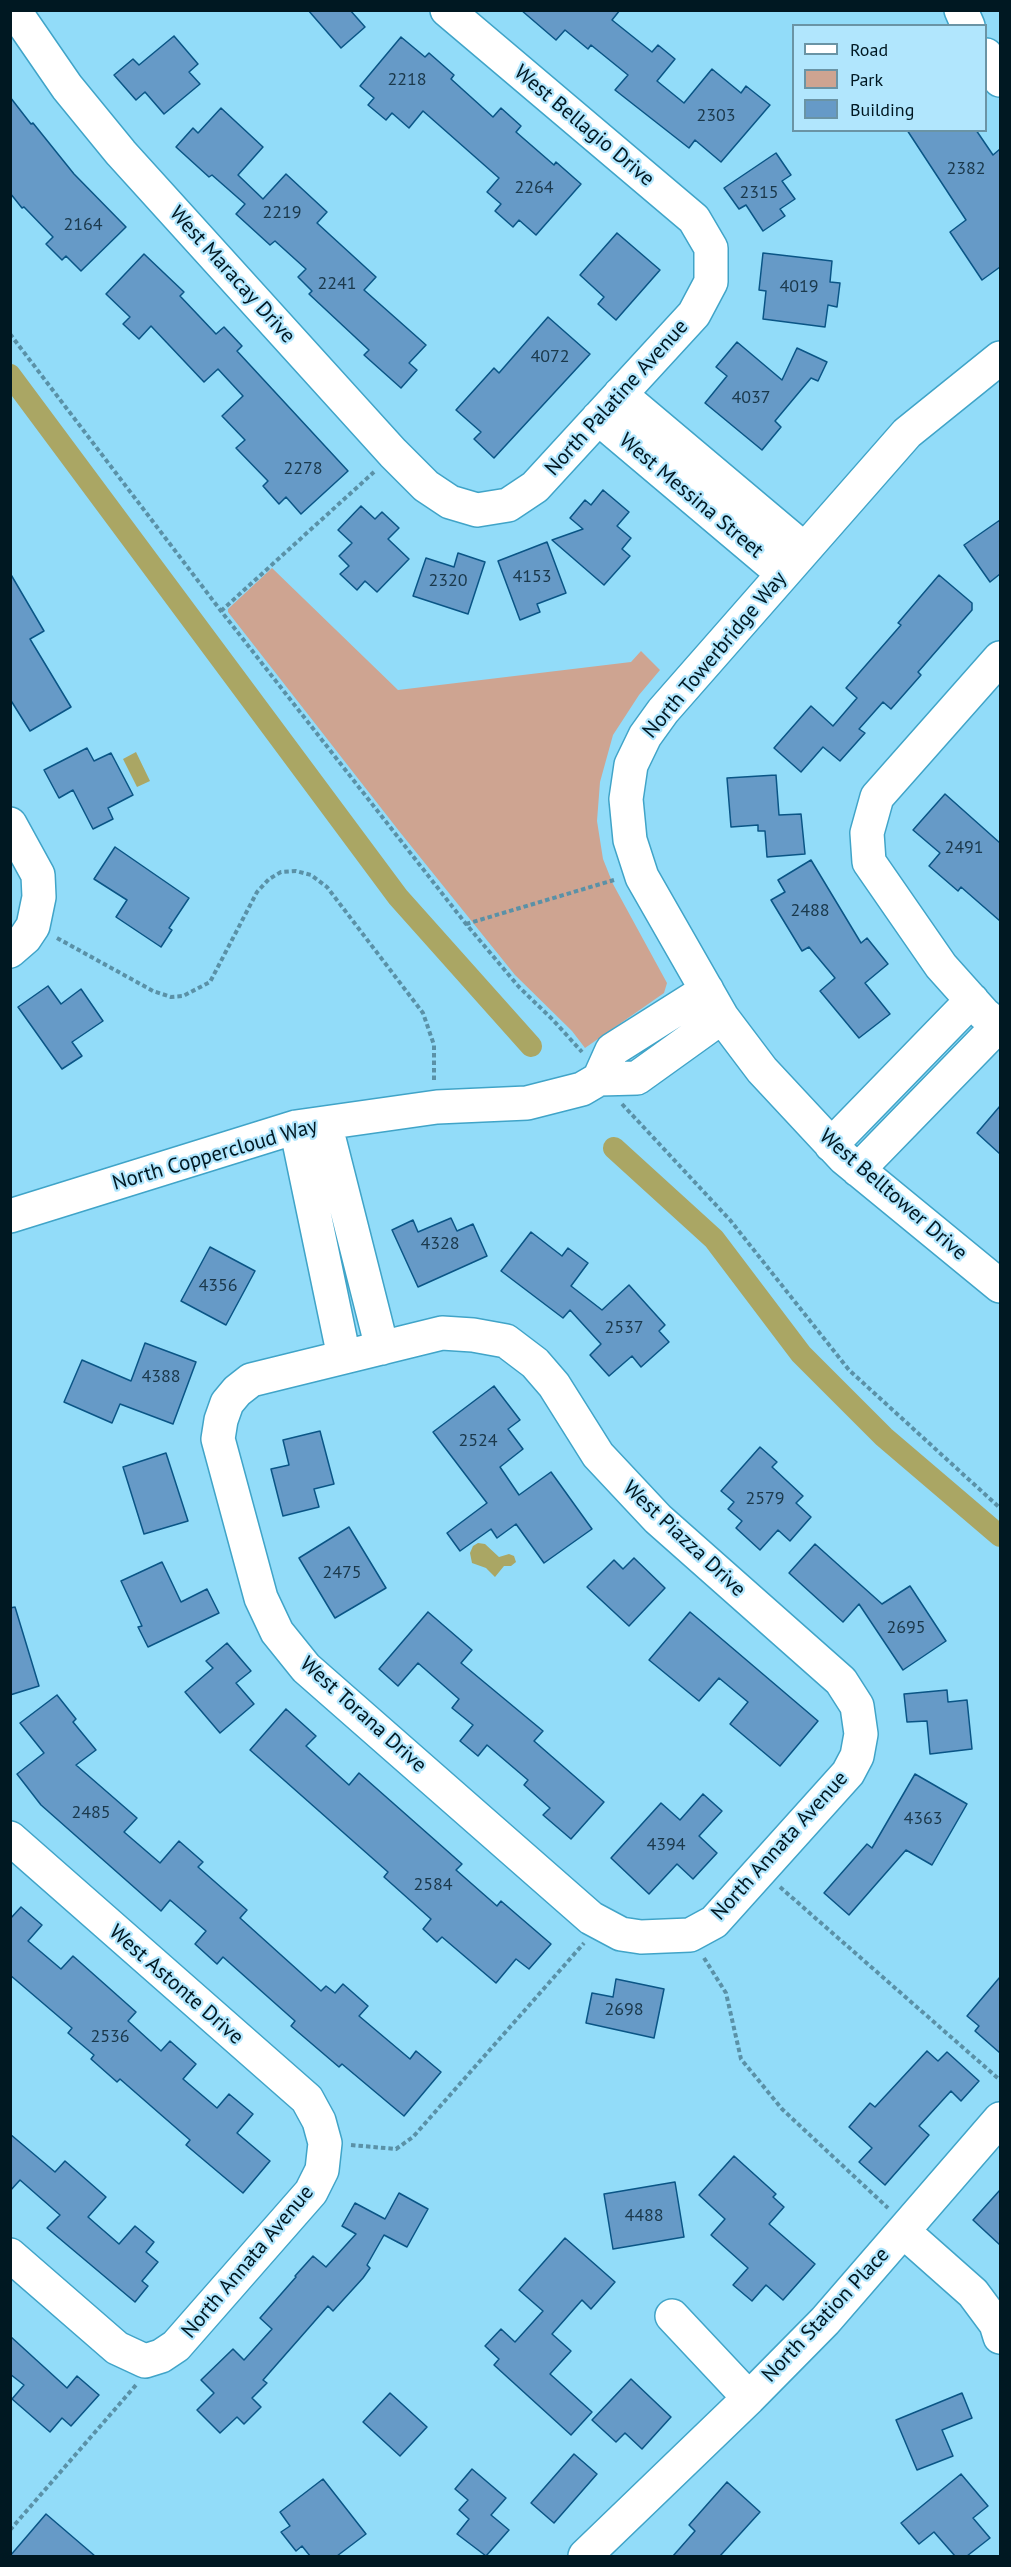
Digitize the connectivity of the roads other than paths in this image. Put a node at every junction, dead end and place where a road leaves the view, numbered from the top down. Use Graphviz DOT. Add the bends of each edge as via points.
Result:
graph roads {
  1 [pos="14,10"];
  2 [pos="447,10"];
  3 [pos="961,10"];
  4 [pos="967,24"];
  5 [pos="987,57"];
  6 [pos="1000,80"];
  7 [pos="711,248"];
  8 [pos="1000,358"];
  9 [pos="609,406"];
  10 [pos="477,510"];
  11 [pos="804,549"];
  12 [pos="783,574"];
  13 [pos="1000,658"];
  14 [pos="10,824"];
  15 [pos="10,951"];
  16 [pos="972,1000"];
  17 [pos="714,1003"];
  18 [pos="1000,1026"];
  19 [pos="310,1125"];
  20 [pos="831,1145"];
  21 [pos="858,1170"];
  22 [pos="10,1216"];
  23 [pos="1000,1286"];
  24 [pos="382,1348"];
  25 [pos="344,1357"];
  26 [pos="861,1734"];
  27 [pos="10,1838"];
  28 [pos="641,1937"];
  29 [pos="1000,2119"];
  30 [pos="325,2143"];
  31 [pos="903,2231"];
  32 [pos="10,2256"];
  33 [pos="672,2316"];
  34 [pos="1000,2337"];
  35 [pos="749,2398"];
  36 [pos="585,2556"];
  1 -- 10 [label="street, West Maracay Drive" via="67,87 121,153 393,453 426,486 450,502"];
  2 -- 7 [label="street, West Bellagio Drive" via="694,219"];
  3 -- 4 [label="street"];
  5 -- 6 [label="street"];
  7 -- 9 [label="street, North Palatine Avenue" via="711,282 694,314"];
  8 -- 11 [label="street, North Towerbridge Way" via="907,433"];
  9 -- 10 [label="street, North Palatine Avenue" via="535,487 508,505"];
  9 -- 11 [label="street, West Messina Street"];
  9 -- 12 [label="street, West Messina Street"];
  11 -- 12 [label="street, North Towerbridge Way"];
  12 -- 17 [label="street, North Towerbridge Way" via="663,711 631,765 626,798 630,840 640,871"];
  13 -- 16 [label="street" via="877,796 867,833 869,862 941,966"];
  14 -- 15 [label="street" via="38,874 44,924"];
  16 -- 18 [label="street"];
  16 -- 20 [label="street"];
  17 -- 19 [label="street, North Coppercloud Way" via="612,1050 601,1079 582,1089 527,1103 437,1107"];
  17 -- 20 [label="street, West Belltower Drive" via="762,1070"];
  18 -- 21 [label="street"];
  19 -- 22 [label="street, North Coppercloud Way"];
  19 -- 24 [label="street"];
  19 -- 25 [label="street"];
  20 -- 21 [label="street, West Belltower Drive"];
  21 -- 23 [label="street, West Belltower Drive"];
  24 -- 25 [label="street"];
  24 -- 26 [label="street, West Piazza Drive" via="442,1334 473,1335 506,1341 535,1363 554,1384 598,1455 658,1519 841,1681 857,1706"];
  25 -- 28 [label="street, West Torana Drive" via="251,1380 227,1403 220,1420 218,1439 261,1598 277,1632 306,1668 601,1924 621,1934"];
  26 -- 28 [label="street, North Annata Avenue" via="857,1756 848,1773 714,1922 690,1935"];
  27 -- 30 [label="street, West Astonte Drive" via="307,2099"];
  29 -- 31 [label="street, North Station Place"];
  30 -- 32 [label="street, North Annata Avenue" via="322,2170 311,2192 176,2346 161,2356 145,2361 117,2348"];
  31 -- 34 [label="street" via="974,2293 996,2324"];
  31 -- 35 [label="street, North Station Place" via="825,2321"];
  33 -- 35 [label="street, North Station Place"];
  35 -- 36 [label="street, North Station Place"];
}
